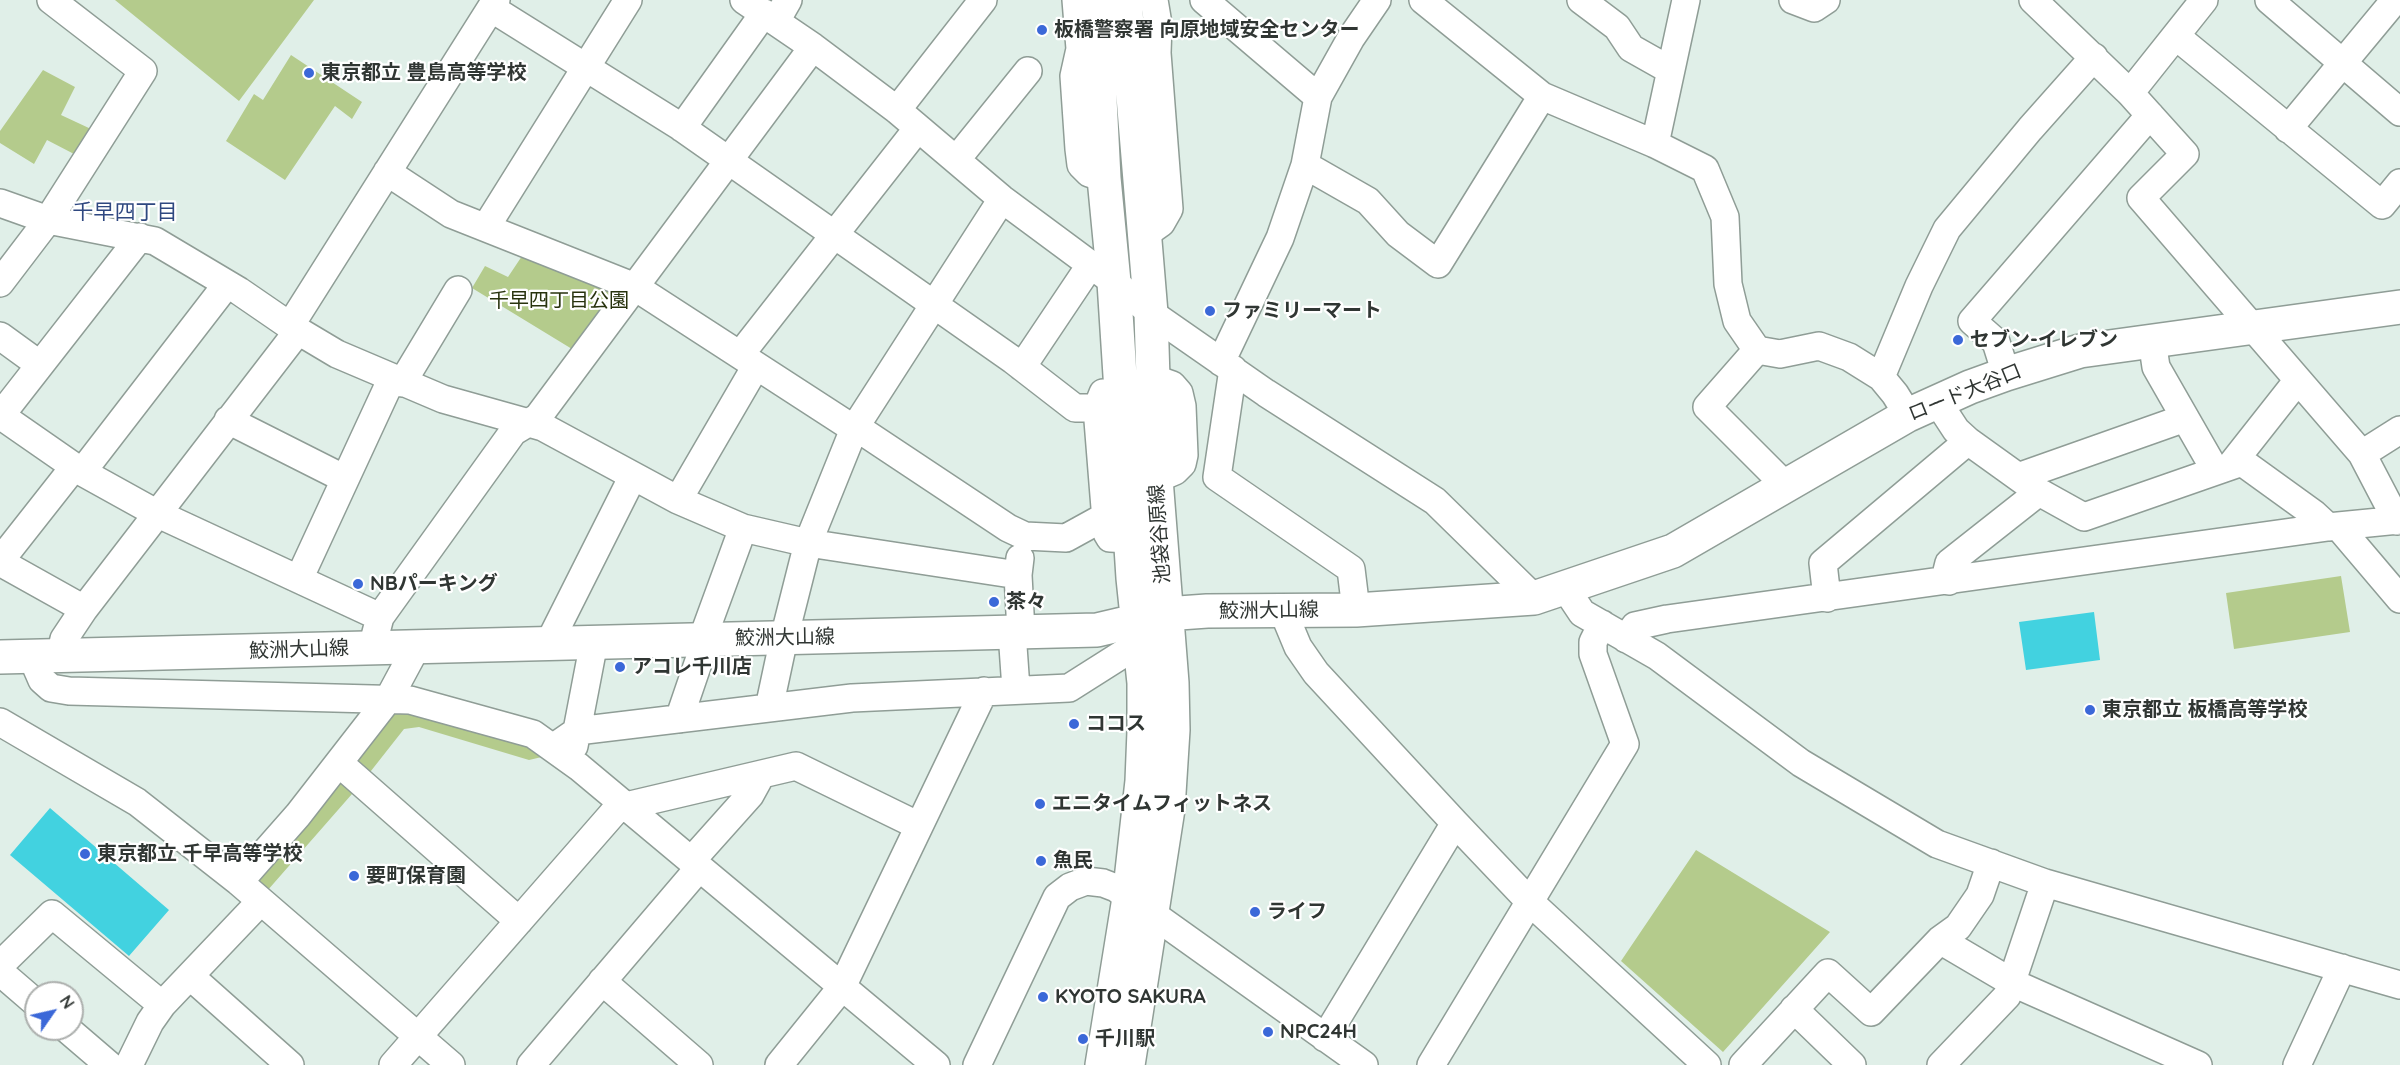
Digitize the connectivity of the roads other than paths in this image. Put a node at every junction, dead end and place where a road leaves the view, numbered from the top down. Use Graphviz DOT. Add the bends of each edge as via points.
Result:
graph roads {
  1 [pos="51,0"];
  2 [pos="628,0"];
  3 [pos="982,0"];
  4 [pos="1076,0"];
  5 [pos="1095,0"];
  6 [pos="1125,0"];
  7 [pos="1154,0"];
  8 [pos="1204,0"];
  9 [pos="1377,0"];
  10 [pos="1423,0"];
  11 [pos="1581,0"];
  12 [pos="1686,0"];
  13 [pos="1793,0"];
  14 [pos="1826,0"];
  15 [pos="2033,0"];
  16 [pos="2204,0"];
  17 [pos="2269,0"];
  18 [pos="2395,0"];
  19 [pos="493,4"];
  20 [pos="768,8"];
  21 [pos="2177,37"];
  22 [pos="813,47"];
  23 [pos="1157,53"];
  24 [pos="2094,57"];
  25 [pos="2342,63"];
  26 [pos="586,68"];
  27 [pos="1670,70"];
  28 [pos="1028,71"];
  29 [pos="1133,85"];
  30 [pos="2130,93"];
  31 [pos="1542,96"];
  32 [pos="1318,97"];
  33 [pos="897,110"];
  34 [pos="2400,112"];
  35 [pos="2150,115"];
  36 [pos="682,128"];
  37 [pos="918,128"];
  38 [pos="2288,129"];
  39 [pos="1655,144"];
  40 [pos="729,160"];
  41 [pos="956,160"];
  42 [pos="1305,165"];
  43 [pos="387,172"];
  44 [pos="1104,178"];
  45 [pos="2400,183"];
  46 [pos="1002,199"];
  47 [pos="0,203"];
  48 [pos="48,220"];
  49 [pos="486,227"];
  50 [pos="834,234"];
  51 [pos="1144,236"];
  52 [pos="140,237"];
  53 [pos="1102,273"];
  54 [pos="0,283"];
  55 [pos="227,284"];
  56 [pos="635,287"];
  57 [pos="458,290"];
  58 [pos="934,304"];
  59 [pos="2400,307"];
  60 [pos="1151,313"];
  61 [pos="2252,326"];
  62 [pos="294,328"];
  63 [pos="0,336"];
  64 [pos="2152,340"];
  65 [pos="1757,350"];
  66 [pos="748,360"];
  67 [pos="40,365"];
  68 [pos="1227,366"];
  69 [pos="1022,367"];
  70 [pos="2006,374"];
  71 [pos="1881,377"];
  72 [pos="397,380"];
  73 [pos="2298,380"];
  74 [pos="1137,382"];
  75 [pos="1097,408"];
  76 [pos="1923,408"];
  77 [pos="0,415"];
  78 [pos="2185,418"];
  79 [pos="228,420"];
  80 [pos="526,424"];
  81 [pos="855,428"];
  82 [pos="2400,430"];
  83 [pos="1968,441"];
  84 [pos="2362,454"];
  85 [pos="2223,467"];
  86 [pos="78,469"];
  87 [pos="633,476"];
  88 [pos="345,479"];
  89 [pos="2028,484"];
  90 [pos="1787,487"];
  91 [pos="678,500"];
  92 [pos="156,513"];
  93 [pos="1106,516"];
  94 [pos="2398,521"];
  95 [pos="2333,527"];
  96 [pos="743,528"];
  97 [pos="1025,536"];
  98 [pos="1131,539"];
  99 [pos="808,543"];
  100 [pos="0,561"];
  101 [pos="1018,575"];
  102 [pos="299,579"];
  103 [pos="1949,581"];
  104 [pos="1566,589"];
  105 [pos="1534,598"];
  106 [pos="1827,598"];
  107 [pos="2400,599"];
  108 [pos="84,609"];
  109 [pos="1356,610"];
  110 [pos="1283,611"];
  111 [pos="380,617"];
  112 [pos="1602,624"];
  113 [pos="1148,626"];
  114 [pos="1017,632"];
  115 [pos="784,638"];
  116 [pos="1626,639"];
  117 [pos="704,640"];
  118 [pos="594,642"];
  119 [pos="549,643"];
  120 [pos="412,647"];
  121 [pos="372,648"];
  122 [pos="0,657"];
  123 [pos="46,657"];
  124 [pos="1016,690"];
  125 [pos="389,698"];
  126 [pos="980,699"];
  127 [pos="770,708"];
  128 [pos="679,719"];
  129 [pos="0,722"];
  130 [pos="569,747"];
  131 [pos="339,763"];
  132 [pos="761,775"];
  133 [pos="624,805"];
  134 [pos="1455,823"];
  135 [pos="919,826"];
  136 [pos="1990,863"];
  137 [pos="695,865"];
  138 [pos="239,882"];
  139 [pos="2045,883"];
  140 [pos="261,901"];
  141 [pos="1530,902"];
  142 [pos="1140,906"];
  143 [pos="519,921"];
  144 [pos="1941,940"];
  145 [pos="0,965"];
  146 [pos="2342,969"];
  147 [pos="0,972"];
  148 [pos="190,976"];
  149 [pos="602,981"];
  150 [pos="2013,983"];
  151 [pos="2400,985"];
  152 [pos="842,987"];
  153 [pos="24,993"];
  154 [pos="162,1005"];
  155 [pos="1794,1010"];
  156 [pos="418,1037"];
  157 [pos="1325,1038"];
  158 [pos="81,1041"];
  159 [pos="2192,1064"];
  160 [pos="109,1065"];
  161 [pos="129,1065"];
  162 [pos="290,1065"];
  163 [pos="393,1065"];
  164 [pos="451,1065"];
  165 [pos="531,1065"];
  166 [pos="699,1065"];
  167 [pos="779,1065"];
  168 [pos="936,1065"];
  169 [pos="977,1065"];
  170 [pos="1102,1065"];
  171 [pos="1128,1065"];
  172 [pos="1364,1065"];
  173 [pos="1431,1065"];
  174 [pos="1707,1065"];
  175 [pos="1743,1065"];
  176 [pos="1852,1065"];
  177 [pos="1941,1065"];
  178 [pos="2297,1065"];
  1 -- 48 [label="street" via="143,71"];
  2 -- 26 [label="street"];
  3 -- 33 [label="street"];
  4 -- 44 [label="street" via="1080,49 1074,76 1081,165 1089,173"];
  5 -- 44 [label="main road, 池袋谷原線"];
  6 -- 29 [label="main road, 池袋谷原線"];
  7 -- 23 [label="street"];
  8 -- 32 [label="street"];
  9 -- 32 [label="street"];
  10 -- 31 [label="street"];
  11 -- 27 [label="street" via="1617,27 1630,48"];
  12 -- 27 [label="street"];
  13 -- 14 [label="street" via="1814,8"];
  15 -- 24 [label="street"];
  16 -- 21 [label="street"];
  17 -- 25 [label="street"];
  18 -- 25 [label="street"];
  19 -- 26 [label="street"];
  19 -- 43 [label="street"];
  20 -- 22 [label="street"];
  20 -- 36 [label="street"];
  21 -- 30 [label="street"];
  21 -- 38 [label="street"];
  22 -- 33 [label="street"];
  22 -- 40 [label="street"];
  23 -- 29 [label="street"];
  23 -- 51 [label="street" via="1168,209 1161,223"];
  24 -- 30 [label="street"];
  24 -- 71 [label="street" via="1947,229 1918,286"];
  25 -- 34 [label="street"];
  25 -- 38 [label="street"];
  26 -- 36 [label="street"];
  26 -- 49 [label="street"];
  27 -- 39 [label="street"];
  28 -- 41 [label="street"];
  29 -- 51 [label="main road, 池袋谷原線"];
  30 -- 35 [label="street"];
  31 -- 39 [label="street"];
  31 -- 42 [label="street" via="1438,264 1398,234 1368,201"];
  32 -- 42 [label="street"];
  33 -- 37 [label="street"];
  35 -- 61 [label="street" via="2185,154 2141,198"];
  35 -- 70 [label="street" via="1972,321 1996,342"];
  36 -- 40 [label="street"];
  37 -- 41 [label="street"];
  37 -- 50 [label="street"];
  38 -- 45 [label="street" via="2382,205"];
  39 -- 65 [label="street" via="1705,169 1725,217 1728,284 1737,321"];
  40 -- 50 [label="street"];
  40 -- 56 [label="street"];
  41 -- 46 [label="street"];
  42 -- 68 [label="street" via="1280,238"];
  43 -- 49 [label="street" via="451,214"];
  43 -- 62 [label="street"];
  44 -- 53 [label="main road, 池袋谷原線"];
  46 -- 53 [label="street"];
  46 -- 58 [label="street"];
  47 -- 48 [label="street"];
  48 -- 52 [label="street"];
  48 -- 54 [label="street"];
  49 -- 56 [label="street"];
  50 -- 58 [label="street"];
  50 -- 66 [label="street"];
  51 -- 60 [label="main road, 池袋谷原線"];
  52 -- 55 [label="street" via="155,241"];
  52 -- 67 [label="street"];
  53 -- 60 [label="street"];
  53 -- 69 [label="street"];
  53 -- 74 [label="main road, 池袋谷原線"];
  55 -- 62 [label="street"];
  55 -- 86 [label="street"];
  56 -- 66 [label="street"];
  56 -- 80 [label="street" via="538,417"];
  57 -- 72 [label="street"];
  58 -- 69 [label="street"];
  58 -- 81 [label="street"];
  59 -- 61 [label="main road, ロード大谷口"];
  60 -- 68 [label="street"];
  60 -- 74 [label="main road, 池袋谷原線"];
  61 -- 64 [label="main road, ロード大谷口"];
  61 -- 73 [label="street"];
  62 -- 72 [label="street" via="337,354"];
  62 -- 79 [label="street"];
  63 -- 67 [label="street"];
  64 -- 70 [label="main road, ロード大谷口" via="2080,351"];
  64 -- 78 [label="street" via="2156,367"];
  65 -- 71 [label="street" via="1780,354 1819,346 1849,357"];
  65 -- 90 [label="street" via="1707,407"];
  66 -- 81 [label="street"];
  66 -- 91 [label="street"];
  67 -- 77 [label="street"];
  68 -- 105 [label="street" via="1435,501"];
  68 -- 109 [label="street" via="1216,477 1351,569"];
  69 -- 75 [label="street" via="1075,408"];
  70 -- 76 [label="main road, ロード大谷口"];
  71 -- 76 [label="street" via="1895,394"];
  72 -- 80 [label="street" via="443,399"];
  72 -- 88 [label="street"];
  73 -- 84 [label="street"];
  73 -- 85 [label="street"];
  74 -- 75 [label="street" via="1102,393"];
  74 -- 98 [label="main road, 池袋谷原線"];
  74 -- 113 [label="main road, 池袋谷原線" via="1156,479"];
  75 -- 93 [label="street"];
  76 -- 83 [label="street"];
  76 -- 90 [label="main road, ロード大谷口"];
  77 -- 86 [label="street"];
  78 -- 85 [label="street"];
  78 -- 89 [label="street"];
  79 -- 88 [label="street"];
  79 -- 92 [label="street"];
  80 -- 87 [label="street" via="543,427"];
  80 -- 111 [label="street" via="513,432"];
  81 -- 97 [label="street"];
  81 -- 99 [label="street"];
  82 -- 84 [label="street"];
  83 -- 89 [label="street"];
  83 -- 106 [label="street" via="1823,563"];
  84 -- 94 [label="street"];
  85 -- 89 [label="street" via="2084,517"];
  85 -- 95 [label="street" via="2242,462"];
  86 -- 92 [label="street"];
  86 -- 100 [label="street"];
  87 -- 91 [label="street"];
  87 -- 119 [label="street"];
  88 -- 102 [label="street"];
  89 -- 103 [label="street" via="1949,563"];
  90 -- 104 [label="main road, ロード大谷口" via="1674,551"];
  91 -- 96 [label="street"];
  92 -- 102 [label="street"];
  92 -- 108 [label="street"];
  93 -- 97 [label="street" via="1066,538"];
  93 -- 98 [label="street" via="1110,538"];
  94 -- 95 [label="street"];
  95 -- 103 [label="street"];
  95 -- 107 [label="street"];
  96 -- 99 [label="street"];
  96 -- 117 [label="street"];
  97 -- 101 [label="street"];
  98 -- 113 [label="main road, 池袋谷原線"];
  99 -- 101 [label="street"];
  99 -- 115 [label="street"];
  100 -- 108 [label="street"];
  101 -- 114 [label="street"];
  102 -- 111 [label="street"];
  103 -- 106 [label="street"];
  104 -- 105 [label="main road, 鮫洲大山線"];
  104 -- 112 [label="street" via="1582,613"];
  105 -- 109 [label="main road, 鮫洲大山線"];
  106 -- 116 [label="street" via="1667,619 1635,626"];
  108 -- 123 [label="street"];
  109 -- 110 [label="main road, 鮫洲大山線"];
  110 -- 113 [label="main road, 鮫洲大山線"];
  110 -- 134 [label="street" via="1298,647 1316,674"];
  111 -- 121 [label="street"];
  112 -- 116 [label="street"];
  112 -- 141 [label="street" via="1593,642 1593,654 1625,744"];
  113 -- 114 [label="main road, 鮫洲大山線"];
  113 -- 124 [label="street" via="1070,688"];
  113 -- 142 [label="main road, 池袋谷原線" via="1172,683 1172,770"];
  114 -- 115 [label="main road, 鮫洲大山線"];
  114 -- 124 [label="street"];
  115 -- 117 [label="main road, 鮫洲大山線"];
  115 -- 127 [label="street"];
  116 -- 136 [label="street" via="1657,657 1801,764 1937,844"];
  117 -- 118 [label="main road, 鮫洲大山線"];
  117 -- 128 [label="street"];
  118 -- 119 [label="main road, 鮫洲大山線"];
  118 -- 130 [label="street"];
  119 -- 120 [label="main road, 鮫洲大山線"];
  120 -- 121 [label="main road, 鮫洲大山線"];
  120 -- 125 [label="street" via="411,657"];
  121 -- 123 [label="main road, 鮫洲大山線"];
  122 -- 123 [label="main road, 鮫洲大山線"];
  123 -- 125 [label="street" via="42,680 51,688 69,691"];
  124 -- 126 [label="street"];
  125 -- 130 [label="street" via="417,702"];
  125 -- 131 [label="street"];
  126 -- 127 [label="street" via="852,698"];
  126 -- 130 [label="street"];
  126 -- 135 [label="street"];
  127 -- 128 [label="street"];
  128 -- 130 [label="street"];
  129 -- 138 [label="street" via="137,802"];
  130 -- 133 [label="street"];
  131 -- 138 [label="street"];
  131 -- 143 [label="street"];
  132 -- 133 [label="street"];
  132 -- 135 [label="street" via="796,766"];
  132 -- 137 [label="street"];
  133 -- 137 [label="street"];
  133 -- 143 [label="street"];
  134 -- 141 [label="street"];
  134 -- 157 [label="street"];
  135 -- 152 [label="street"];
  136 -- 139 [label="street"];
  136 -- 144 [label="street" via="1980,895 1958,927"];
  137 -- 149 [label="street"];
  137 -- 152 [label="street"];
  138 -- 140 [label="street"];
  139 -- 146 [label="street"];
  139 -- 150 [label="street"];
  140 -- 148 [label="street"];
  140 -- 156 [label="street"];
  141 -- 173 [label="street"];
  141 -- 174 [label="street"];
  142 -- 157 [label="street"];
  142 -- 169 [label="street" via="1103,883 1086,881 1057,897"];
  142 -- 170 [label="main road, 池袋谷原線"];
  142 -- 171 [label="main road, 池袋谷原線"];
  143 -- 156 [label="street"];
  144 -- 150 [label="street"];
  144 -- 155 [label="street" via="1871,1012 1827,973"];
  145 -- 154 [label="street" via="52,914"];
  146 -- 151 [label="street"];
  146 -- 178 [label="street"];
  147 -- 153 [label="street"];
  148 -- 154 [label="street"];
  148 -- 162 [label="street"];
  149 -- 165 [label="street"];
  149 -- 166 [label="street"];
  150 -- 159 [label="street"];
  150 -- 177 [label="street" via="2007,996"];
  152 -- 167 [label="street"];
  152 -- 168 [label="street"];
  154 -- 161 [label="street"];
  155 -- 175 [label="street"];
  155 -- 176 [label="street"];
  156 -- 163 [label="street"];
  156 -- 164 [label="street"];
  157 -- 172 [label="street"];
  158 -- 160 [label="street"];
}
